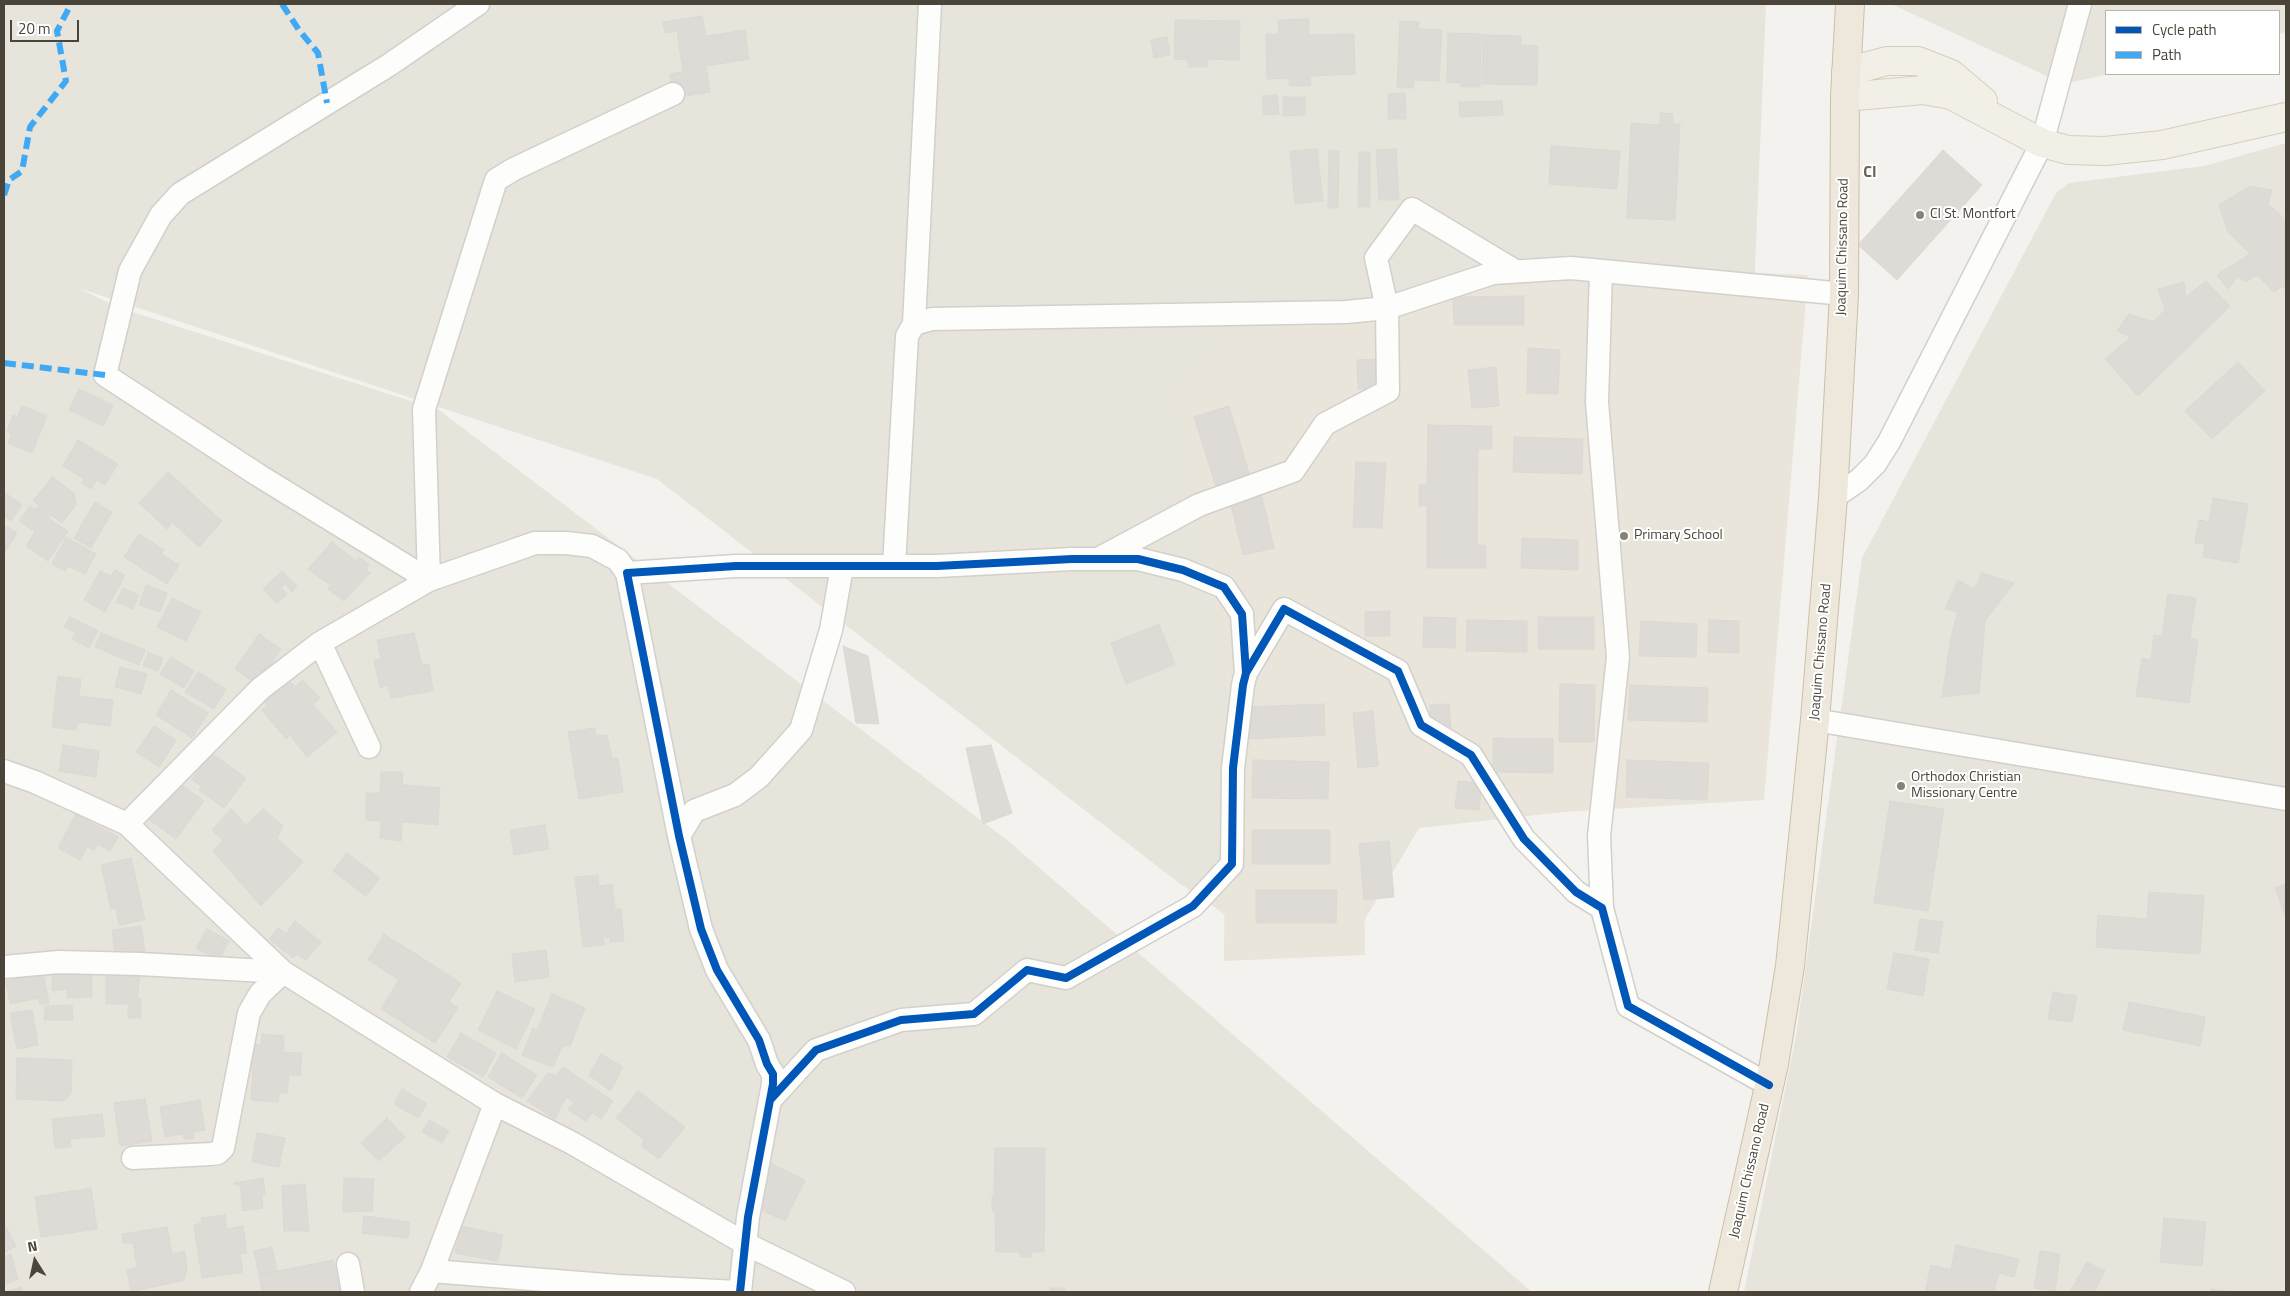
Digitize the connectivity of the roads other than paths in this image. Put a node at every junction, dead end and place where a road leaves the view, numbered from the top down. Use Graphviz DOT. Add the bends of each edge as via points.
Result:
graph roads {
  1 [pos="478,4"];
  2 [pos="930,4"];
  3 [pos="1850,4"];
  4 [pos="2080,4"];
  5 [pos="1846,84"];
  6 [pos="673,94"];
  7 [pos="2286,117"];
  8 [pos="2042,143"];
  9 [pos="1515,271"];
  10 [pos="1600,271"];
  11 [pos="1844,294"];
  12 [pos="1388,308"];
  13 [pos="914,324"];
  14 [pos="1833,498"];
  15 [pos="1099,559"];
  16 [pos="894,566"];
  17 [pos="842,567"];
  18 [pos="626,573"];
  19 [pos="429,580"];
  20 [pos="320,643"];
  21 [pos="1246,673"];
  22 [pos="1815,720"];
  23 [pos="369,747"];
  24 [pos="4,771"];
  25 [pos="2286,799"];
  26 [pos="128,824"];
  27 [pos="679,836"];
  28 [pos="1602,908"];
  29 [pos="4,967"];
  30 [pos="283,972"];
  31 [pos="1769,1085"];
  32 [pos="770,1100"];
  33 [pos="495,1104"];
  34 [pos="133,1158"];
  35 [pos="746,1244"];
  36 [pos="348,1264"];
  37 [pos="432,1271"];
  38 [pos="353,1292"];
  39 [pos="421,1292"];
  40 [pos="739,1292"];
  41 [pos="844,1292"];
  42 [pos="1723,1292"];
  1 -- 19 [label="street" via="389,65 180,194 161,215 130,271 106,375 258,476"];
  2 -- 13 [label="street"];
  3 -- 5 [label="highway, Joaquim Chissano Road"];
  4 -- 8 [label="street"];
  5 -- 8 [label="main road" via="1887,60 1918,60 1951,74 2010,126"];
  5 -- 11 [label="highway, Joaquim Chissano Road"];
  6 -- 19 [label="street" via="496,180 424,408"];
  7 -- 8 [label="main road" via="2153,146 2106,151 2068,150"];
  8 -- 14 [label="street" via="1889,442 1875,464"];
  9 -- 10 [label="street" via="1571,268"];
  9 -- 12 [label="street" via="1493,273"];
  9 -- 12 [label="street" via="1412,209 1376,258"];
  10 -- 11 [label="street"];
  10 -- 28 [label="street" via="1597,402 1618,657 1599,836"];
  11 -- 14 [label="highway, Joaquim Chissano Road"];
  12 -- 13 [label="street" via="1346,312 932,319"];
  12 -- 15 [label="street" via="1388,391 1324,424 1293,471 1199,505"];
  13 -- 16 [label="street" via="907,336"];
  14 -- 22 [label="highway, Joaquim Chissano Road"];
  15 -- 16 [label="street"];
  15 -- 21 [label="street" via="1138,559 1183,570 1224,587 1242,614"];
  16 -- 17 [label="street"];
  17 -- 18 [label="street" via="736,566"];
  17 -- 27 [label="street" via="830,630 801,730 759,777 735,795 694,811"];
  18 -- 19 [label="street" via="618,560 592,546 566,542 535,543"];
  18 -- 27 [label="street"];
  19 -- 20 [label="street"];
  20 -- 23 [label="street"];
  20 -- 26 [label="street" via="260,689"];
  21 -- 28 [label="street" via="1284,609 1398,671 1421,725 1471,755 1524,839 1576,892"];
  21 -- 32 [label="street" via="1233,768 1232,864 1193,906 1066,978 1027,970 974,1014 900,1020 816,1050"];
  22 -- 25 [label="street"];
  22 -- 31 [label="highway, Joaquim Chissano Road" via="1790,966"];
  24 -- 26 [label="street"];
  26 -- 30 [label="street"];
  27 -- 32 [label="street" via="701,929 717,970 759,1040 773,1074"];
  28 -- 31 [label="street" via="1628,1006"];
  29 -- 30 [label="street" via="68,962"];
  30 -- 33 [label="street"];
  30 -- 34 [label="street" via="260,994 250,1013 223,1148 211,1154"];
  31 -- 42 [label="highway, Joaquim Chissano Road"];
  32 -- 35 [label="street" via="754,1180"];
  33 -- 35 [label="street" via="572,1143"];
  33 -- 37 [label="street"];
  35 -- 40 [label="street"];
  35 -- 41 [label="street"];
  36 -- 38 [label="street"];
  37 -- 39 [label="street"];
  37 -- 40 [label="street"];
}
